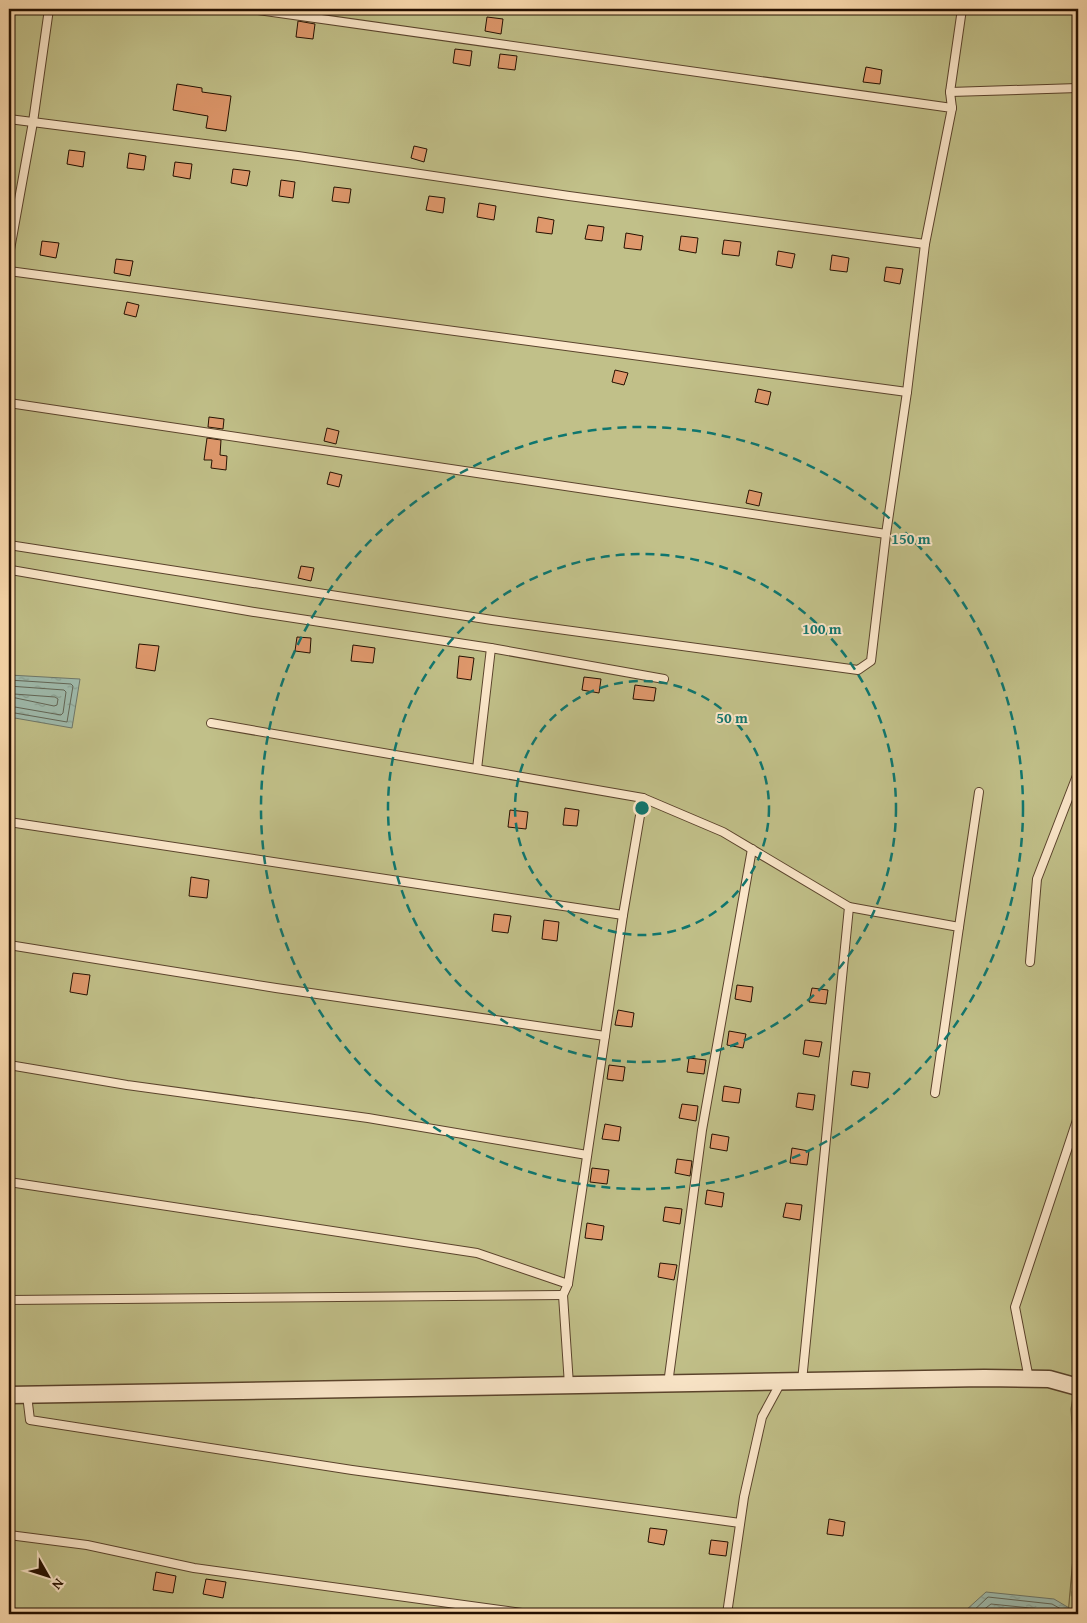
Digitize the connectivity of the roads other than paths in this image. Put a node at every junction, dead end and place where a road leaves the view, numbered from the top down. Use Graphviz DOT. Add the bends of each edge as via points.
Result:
graph roads {
  1 [pos="48,9"];
  2 [pos="251,9"];
  3 [pos="962,9"];
  4 [pos="1078,88"];
  5 [pos="950,92"];
  6 [pos="952,108"];
  7 [pos="9,119"];
  8 [pos="33,122"];
  9 [pos="925,244"];
  10 [pos="9,255"];
  11 [pos="9,270"];
  12 [pos="907,392"];
  13 [pos="9,403"];
  14 [pos="886,534"];
  15 [pos="9,545"];
  16 [pos="11,570"];
  17 [pos="491,648"];
  18 [pos="664,679"];
  19 [pos="211,723"];
  20 [pos="477,769"];
  21 [pos="1078,773"];
  22 [pos="979,792"];
  23 [pos="643,798"];
  24 [pos="9,822"];
  25 [pos="752,849"];
  26 [pos="849,907"];
  27 [pos="623,915"];
  28 [pos="959,927"];
  29 [pos="9,945"];
  30 [pos="1030,962"];
  31 [pos="605,1036"];
  32 [pos="9,1065"];
  33 [pos="935,1093"];
  34 [pos="1078,1117"];
  35 [pos="587,1155"];
  36 [pos="9,1182"];
  37 [pos="568,1284"];
  38 [pos="563,1295"];
  39 [pos="9,1300"];
  40 [pos="1029,1378"];
  41 [pos="802,1381"];
  42 [pos="781,1382"];
  43 [pos="668,1384"];
  44 [pos="569,1385"];
  45 [pos="1078,1387"];
  46 [pos="9,1395"];
  47 [pos="27,1395"];
  48 [pos="740,1523"];
  49 [pos="9,1536"];
  50 [pos="529,1614"];
  51 [pos="727,1614"];
  1 -- 8 [label="lane"];
  2 -- 6 [label="lane"];
  3 -- 5 [label="lane"];
  4 -- 5 [label="lane"];
  5 -- 6 [label="lane"];
  6 -- 9 [label="lane"];
  7 -- 8 [label="lane"];
  8 -- 9 [label="lane"];
  8 -- 10 [label="lane"];
  9 -- 12 [label="lane"];
  11 -- 12 [label="lane"];
  12 -- 14 [label="lane"];
  13 -- 14 [label="lane"];
  14 -- 15 [label="lane" via="871,661 858,670 492,620"];
  16 -- 17 [label="lane"];
  17 -- 18 [label="lane"];
  17 -- 20 [label="lane"];
  19 -- 20 [label="lane"];
  20 -- 23 [label="lane"];
  21 -- 30 [label="lane" via="1037,879"];
  22 -- 28 [label="lane"];
  23 -- 25 [label="lane" via="723,832"];
  23 -- 27 [label="lane"];
  24 -- 27 [label="lane"];
  25 -- 26 [label="lane"];
  25 -- 43 [label="lane" via="702,1130"];
  26 -- 28 [label="lane"];
  26 -- 41 [label="lane"];
  27 -- 31 [label="lane"];
  28 -- 33 [label="lane"];
  29 -- 31 [label="lane"];
  31 -- 35 [label="lane"];
  32 -- 35 [label="lane" via="127,1085 368,1118"];
  34 -- 40 [label="lane" via="1015,1307"];
  35 -- 37 [label="lane"];
  36 -- 37 [label="lane" via="477,1253"];
  37 -- 38 [label="lane"];
  38 -- 39 [label="lane"];
  38 -- 44 [label="lane"];
  40 -- 41 [label="street"];
  40 -- 45 [label="street" via="1049,1379"];
  41 -- 42 [label="street"];
  42 -- 43 [label="street"];
  42 -- 48 [label="lane" via="762,1417"];
  43 -- 44 [label="street"];
  44 -- 47 [label="street"];
  46 -- 47 [label="street"];
  47 -- 48 [label="lane" via="30,1420 352,1470"];
  48 -- 51 [label="lane"];
  49 -- 50 [label="lane" via="87,1545 194,1568"];
}
